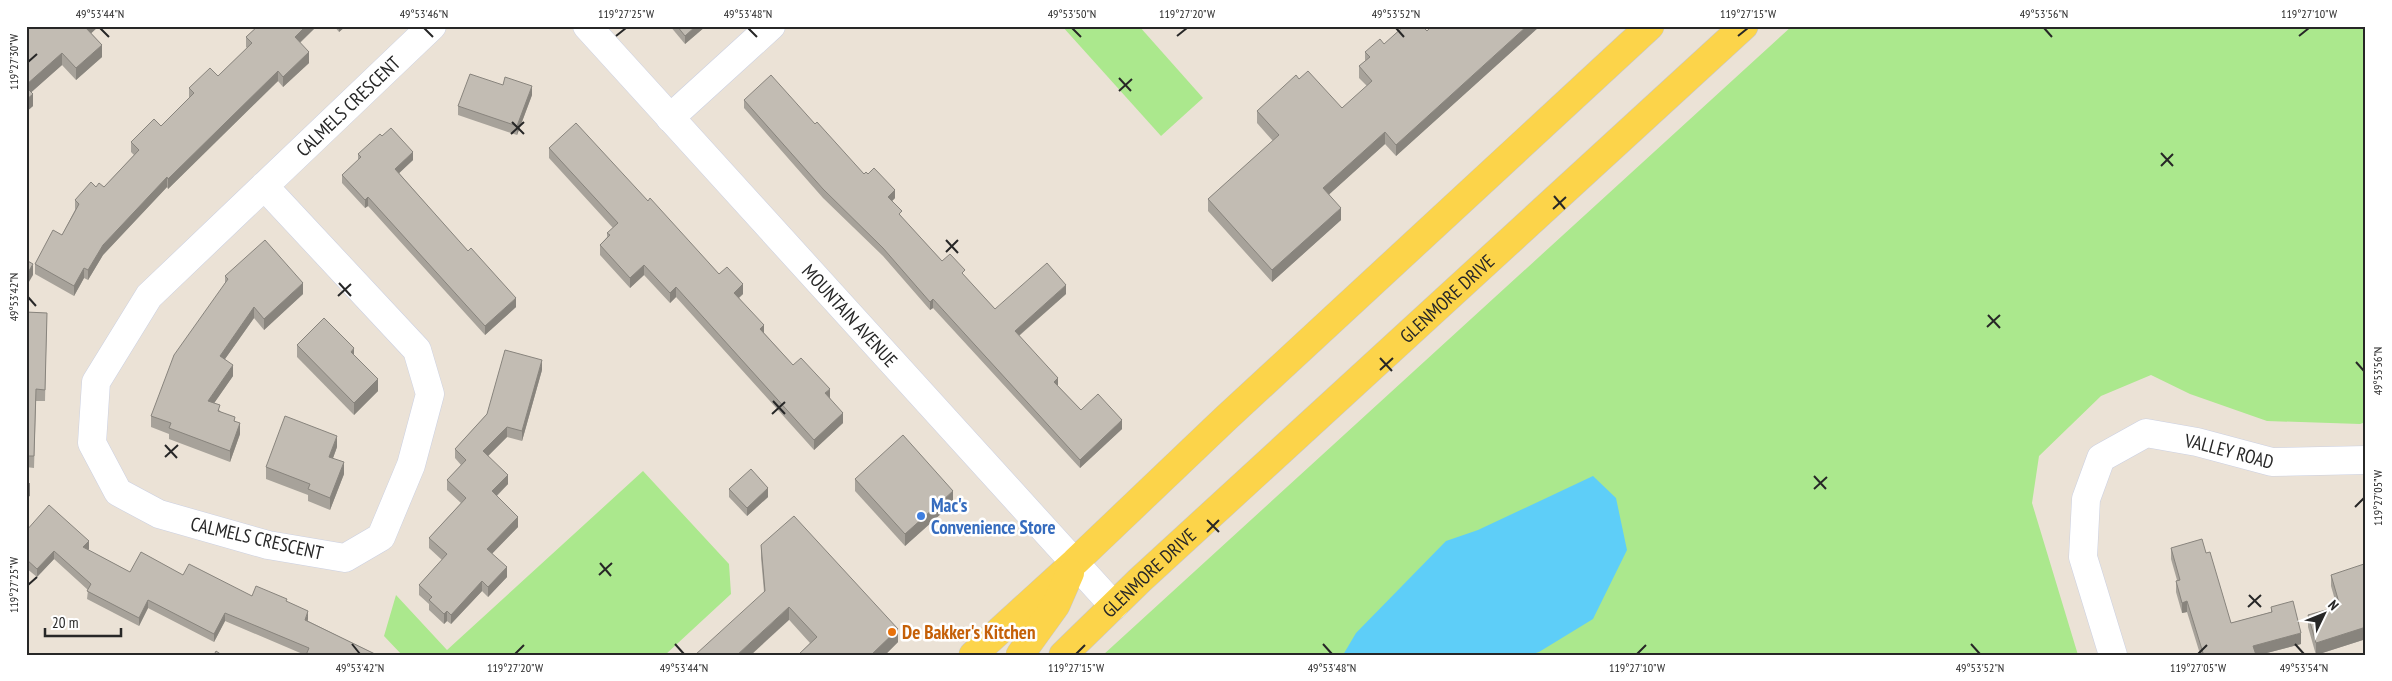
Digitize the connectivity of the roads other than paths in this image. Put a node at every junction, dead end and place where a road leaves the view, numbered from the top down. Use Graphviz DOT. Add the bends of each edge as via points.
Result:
graph roads {
  1 [pos="432,26"];
  2 [pos="587,26"];
  3 [pos="771,26"];
  4 [pos="1650,26"];
  5 [pos="1744,26"];
  6 [pos="670,118"];
  7 [pos="264,186"];
  8 [pos="2366,460"];
  9 [pos="1075,562"];
  10 [pos="1114,606"];
  11 [pos="972,655"];
  12 [pos="1020,655"];
  13 [pos="1063,655"];
  14 [pos="2113,655"];
  1 -- 7 [label="street, CALMELS CRESCENT"];
  2 -- 6 [label="street, MOUNTAIN AVENUE"];
  3 -- 6 [label="street"];
  4 -- 9 [label="main road" via="1224,419"];
  5 -- 10 [label="main road, GLENMORE DRIVE"];
  6 -- 9 [label="street, MOUNTAIN AVENUE"];
  7 -- 7 [label="street, CALMELS CRESCENT" via="149,296 96,382 92,443 118,492 159,514 268,545 345,558 381,537 411,465 430,394 417,350"];
  8 -- 14 [label="street, VALLEY ROAD" via="2272,462 2197,442 2146,433 2101,458 2086,499 2083,557"];
  9 -- 10 [label="street, MOUNTAIN AVENUE"];
  9 -- 11 [label="main road"];
  9 -- 12 [label="main road" via="1056,605"];
  10 -- 13 [label="main road, GLENMORE DRIVE"];
}
